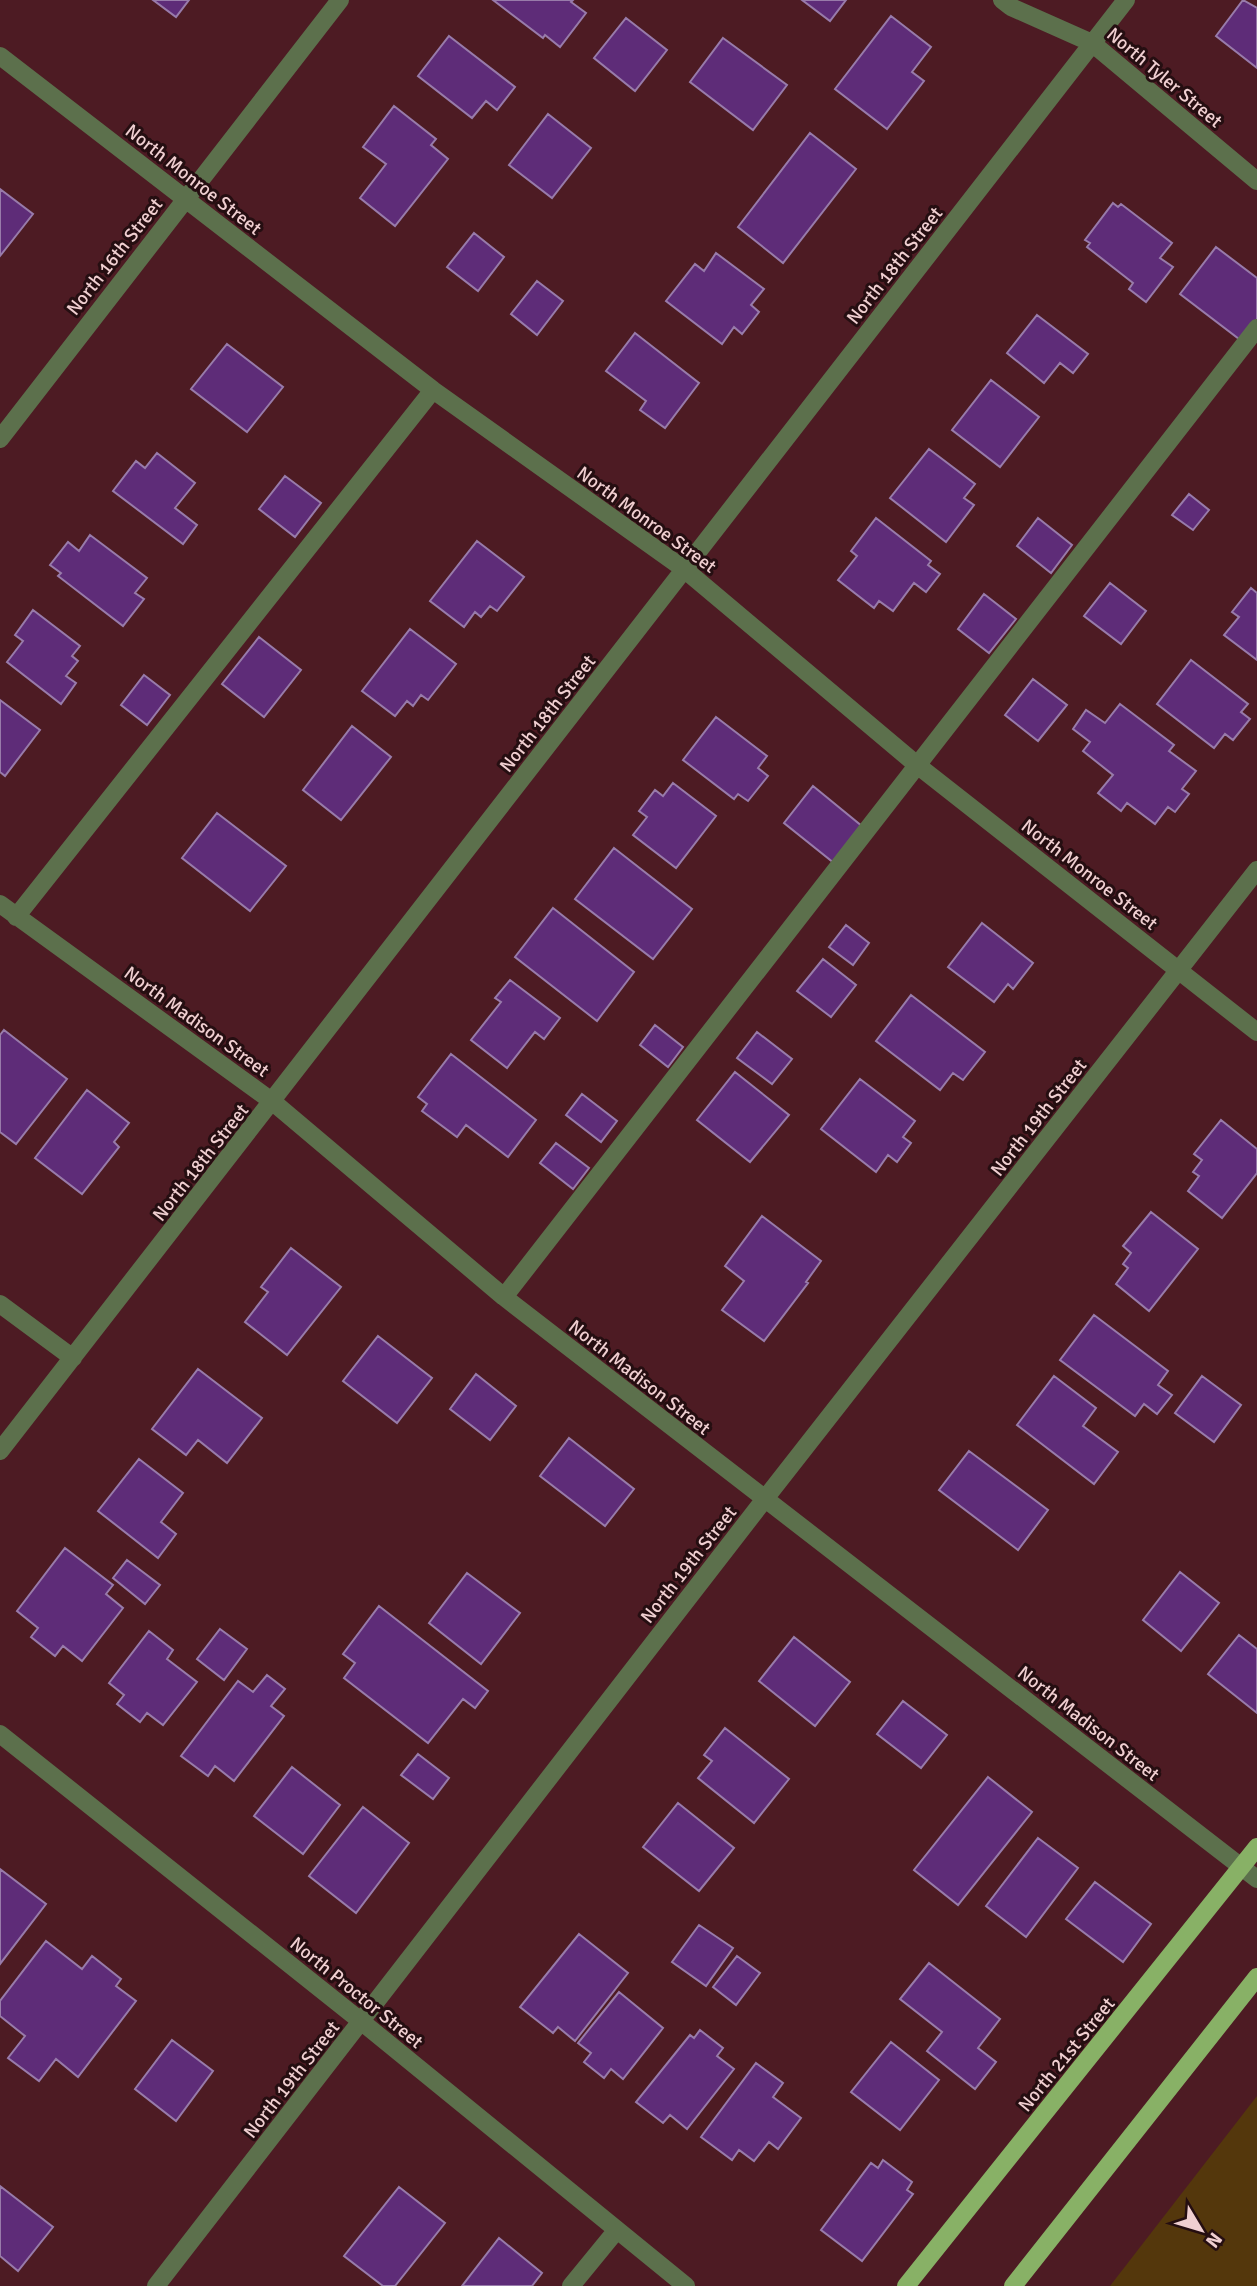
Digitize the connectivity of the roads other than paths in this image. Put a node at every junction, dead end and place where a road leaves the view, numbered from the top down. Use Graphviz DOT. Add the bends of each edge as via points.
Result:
graph roads {
  1 [pos="340,0"];
  2 [pos="1002,0"];
  3 [pos="1126,0"];
  4 [pos="1092,43"];
  5 [pos="0,56"];
  6 [pos="1257,181"];
  7 [pos="185,199"];
  8 [pos="1257,328"];
  9 [pos="433,390"];
  10 [pos="0,439"];
  11 [pos="684,569"];
  12 [pos="917,765"];
  13 [pos="1257,870"];
  14 [pos="0,904"];
  15 [pos="16,917"];
  16 [pos="1179,971"];
  17 [pos="1257,1032"];
  18 [pos="273,1102"];
  19 [pos="504,1297"];
  20 [pos="0,1304"];
  21 [pos="73,1358"];
  22 [pos="0,1451"];
  23 [pos="764,1500"];
  24 [pos="0,1734"];
  25 [pos="1257,1847"];
  26 [pos="1241,1867"];
  27 [pos="1257,1879"];
  28 [pos="1257,1977"];
  29 [pos="362,2022"];
  30 [pos="616,2231"];
  31 [pos="156,2286"];
  32 [pos="571,2286"];
  33 [pos="685,2286"];
  34 [pos="906,2286"];
  35 [pos="1013,2286"];
  1 -- 7 [label="street, North 16th Street"];
  2 -- 4 [label="street, North Tyler Street"];
  3 -- 4 [label="street, North 18th Street"];
  4 -- 6 [label="street, North Tyler Street"];
  4 -- 11 [label="street, North 18th Street"];
  5 -- 7 [label="street, North Monroe Street"];
  7 -- 9 [label="street, North Monroe Street"];
  7 -- 10 [label="street, North 16th Street"];
  8 -- 12 [label="street"];
  9 -- 11 [label="street, North Monroe Street"];
  9 -- 15 [label="street"];
  11 -- 12 [label="street, North Monroe Street"];
  11 -- 18 [label="street, North 18th Street"];
  12 -- 16 [label="street, North Monroe Street"];
  12 -- 19 [label="street"];
  13 -- 16 [label="street, North 19th Street"];
  14 -- 15 [label="street, North Madison Street"];
  15 -- 18 [label="street, North Madison Street"];
  16 -- 17 [label="street, North Monroe Street"];
  16 -- 23 [label="street, North 19th Street"];
  18 -- 19 [label="street, North Madison Street"];
  18 -- 21 [label="street, North 18th Street"];
  19 -- 23 [label="street, North Madison Street"];
  20 -- 21 [label="street"];
  21 -- 22 [label="street, North 18th Street"];
  23 -- 26 [label="street, North Madison Street"];
  23 -- 29 [label="street, North 19th Street"];
  24 -- 29 [label="street, North Proctor Street"];
  25 -- 26 [label="main road, North 21st Street"];
  26 -- 27 [label="street, North Madison Street"];
  26 -- 34 [label="main road, North 21st Street"];
  28 -- 35 [label="main road"];
  29 -- 30 [label="street, North Proctor Street"];
  29 -- 31 [label="street, North 19th Street"];
  30 -- 32 [label="street"];
  30 -- 33 [label="street, North Proctor Street"];
}
